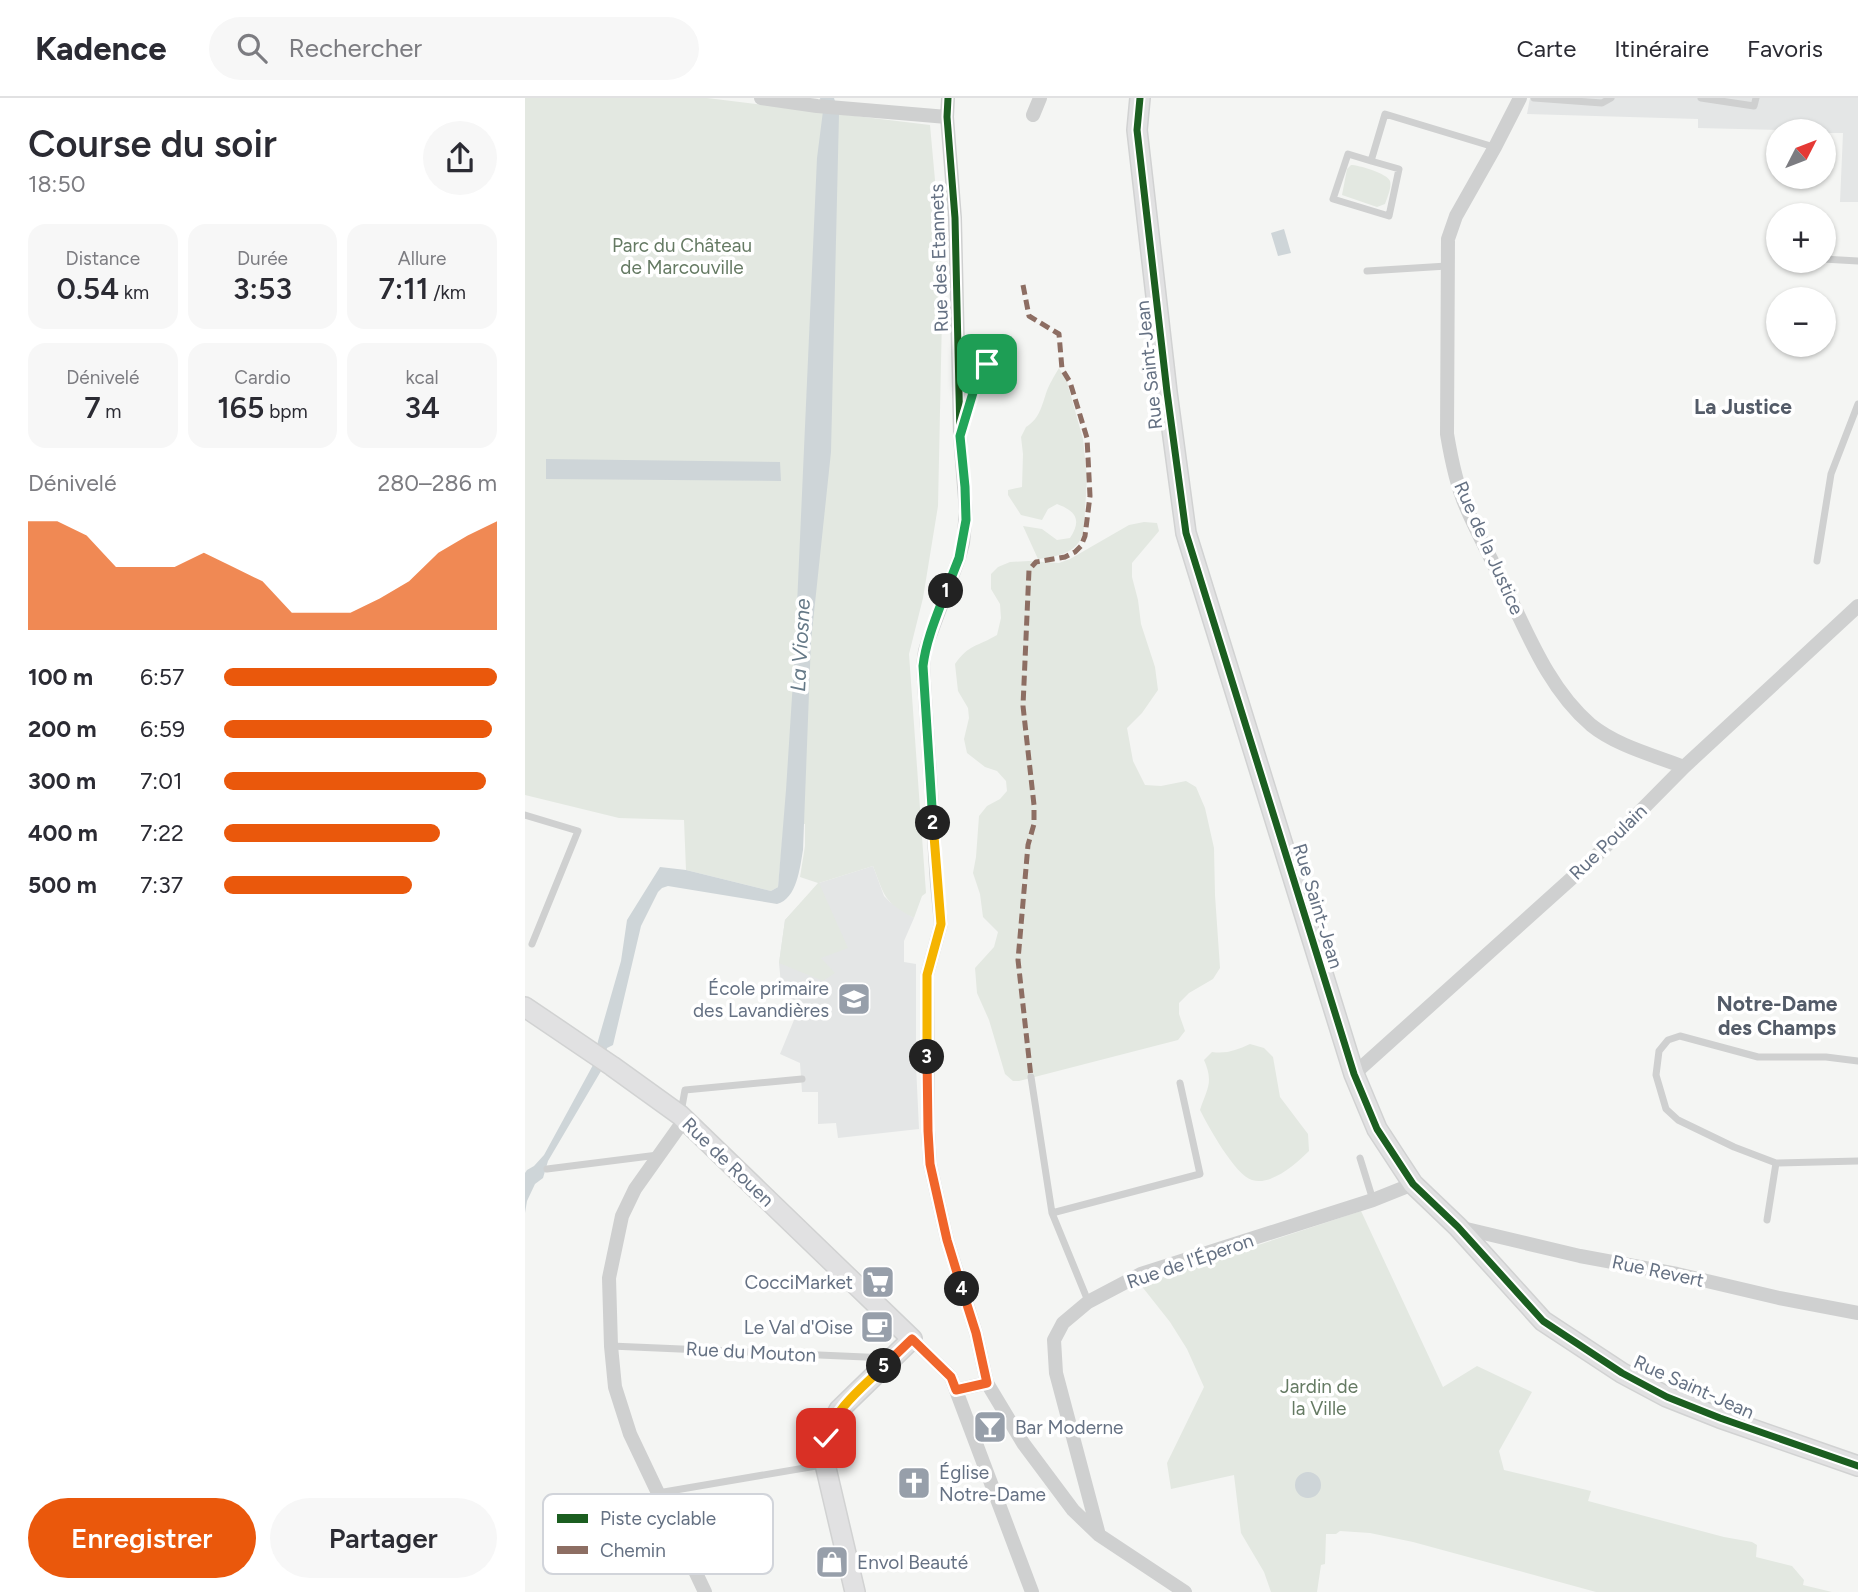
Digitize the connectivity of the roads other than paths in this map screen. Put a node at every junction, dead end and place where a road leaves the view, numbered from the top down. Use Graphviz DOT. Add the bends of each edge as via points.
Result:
graph roads {
  1 [pos="761,98"];
  2 [pos="948,98"];
  3 [pos="1039,98"];
  4 [pos="1140,98"];
  5 [pos="1520,98"];
  6 [pos="1534,98"];
  7 [pos="1611,98"];
  8 [pos="1701,98"];
  9 [pos="1756,98"];
  10 [pos="843,105"];
  11 [pos="1033,115"];
  12 [pos="947,117"];
  13 [pos="1495,147"];
  14 [pos="1371,161"];
  15 [pos="1836,260"];
  16 [pos="1858,261"];
  17 [pos="1447,266"];
  18 [pos="1367,271"];
  19 [pos="987,364"];
  20 [pos="1858,404"];
  21 [pos="960,436"];
  22 [pos="1817,561"];
  23 [pos="1858,606"];
  24 [pos="1684,767"];
  25 [pos="525,815"];
  26 [pos="532,944"];
  27 [pos="525,1007"];
  28 [pos="1858,1061"];
  29 [pos="1354,1074"];
  30 [pos="1031,1077"];
  31 [pos="802,1079"];
  32 [pos="1180,1083"];
  33 [pos="682,1118"];
  34 [pos="659,1155"];
  35 [pos="1360,1158"];
  36 [pos="1858,1161"];
  37 [pos="1776,1163"];
  38 [pos="547,1169"];
  39 [pos="1413,1184"];
  40 [pos="1373,1200"];
  41 [pos="1052,1213"];
  42 [pos="1767,1220"];
  43 [pos="1458,1227"];
  44 [pos="1089,1302"];
  45 [pos="1858,1314"];
  46 [pos="912,1339"];
  47 [pos="611,1346"];
  48 [pos="892,1359"];
  49 [pos="987,1383"];
  50 [pos="956,1390"];
  51 [pos="825,1464"];
  52 [pos="1858,1466"];
  53 [pos="657,1493"];
  54 [pos="1099,1535"];
  55 [pos="696,1574"];
  56 [pos="705,1592"];
  57 [pos="855,1592"];
  58 [pos="1032,1592"];
  59 [pos="1185,1592"];
  1 -- 10 [label="street"];
  2 -- 12 [label="street, Rue des Etannets"];
  3 -- 11 [label="street"];
  4 -- 29 [label="street, Rue Saint-Jean" via="1137,130 1186,533"];
  5 -- 13 [label="street, Rue de la Justice"];
  6 -- 7 [label="lane" via="1602,103"];
  8 -- 9 [label="lane" via="1754,106"];
  10 -- 12 [label="street"];
  12 -- 21 [label="street, Rue des Etannets" via="955,218"];
  13 -- 14 [label="lane" via="1385,114"];
  13 -- 17 [label="street, Rue de la Justice" via="1456,216 1448,239"];
  14 -- 14 [label="lane" via="1399,169 1389,216 1333,199 1348,154"];
  15 -- 16 [label="lane"];
  17 -- 18 [label="lane"];
  17 -- 24 [label="street, Rue de la Justice" via="1447,434 1465,505 1532,644 1572,705 1605,734"];
  19 -- 21 [label="lane" via="975,386"];
  20 -- 22 [label="lane" via="1831,474"];
  21 -- 49 [label="street, Rue des Etannets" via="966,512 963,543 923,666 941,924 927,975 928,1131 930,1164 947,1240"];
  23 -- 24 [label="street, Rue Poulain"];
  24 -- 29 [label="street, Rue Poulain" via="1592,860"];
  25 -- 26 [label="lane" via="578,831"];
  27 -- 33 [label="street, Rue de Rouen"];
  28 -- 37 [label="lane" via="1758,1057 1680,1036 1668,1040 1659,1051 1656,1075 1666,1109 1678,1120"];
  29 -- 39 [label="street, Rue Saint-Jean" via="1377,1129"];
  30 -- 41 [label="lane"];
  31 -- 33 [label="lane" via="685,1090"];
  32 -- 41 [label="lane" via="1201,1174"];
  33 -- 34 [label="street"];
  33 -- 46 [label="street, Rue de Rouen"];
  34 -- 38 [label="lane"];
  34 -- 47 [label="street" via="622,1216 609,1278"];
  35 -- 40 [label="lane"];
  36 -- 37 [label="lane"];
  37 -- 42 [label="lane"];
  39 -- 40 [label="street, Rue de l'Éperon"];
  39 -- 43 [label="street, Rue Saint-Jean"];
  40 -- 44 [label="street, Rue de l'Éperon" via="1141,1274"];
  41 -- 44 [label="lane"];
  43 -- 45 [label="street, Rue Revert"];
  43 -- 52 [label="street, Rue Saint-Jean" via="1543,1321 1622,1373 1720,1418"];
  44 -- 54 [label="street, Rue de l'Éperon" via="1063,1323 1054,1352"];
  46 -- 48 [label="street"];
  46 -- 50 [label="street" via="951,1377"];
  47 -- 48 [label="lane, Rue du Mouton"];
  47 -- 53 [label="street" via="615,1387"];
  48 -- 51 [label="street" via="839,1410 826,1438"];
  49 -- 50 [label="street"];
  49 -- 54 [label="street, Rue des Etannets" via="1042,1471"];
  50 -- 58 [label="street"];
  51 -- 53 [label="lane"];
  51 -- 57 [label="street"];
  54 -- 59 [label="street, Rue des Etannets"];
  55 -- 56 [label="street"];
}
